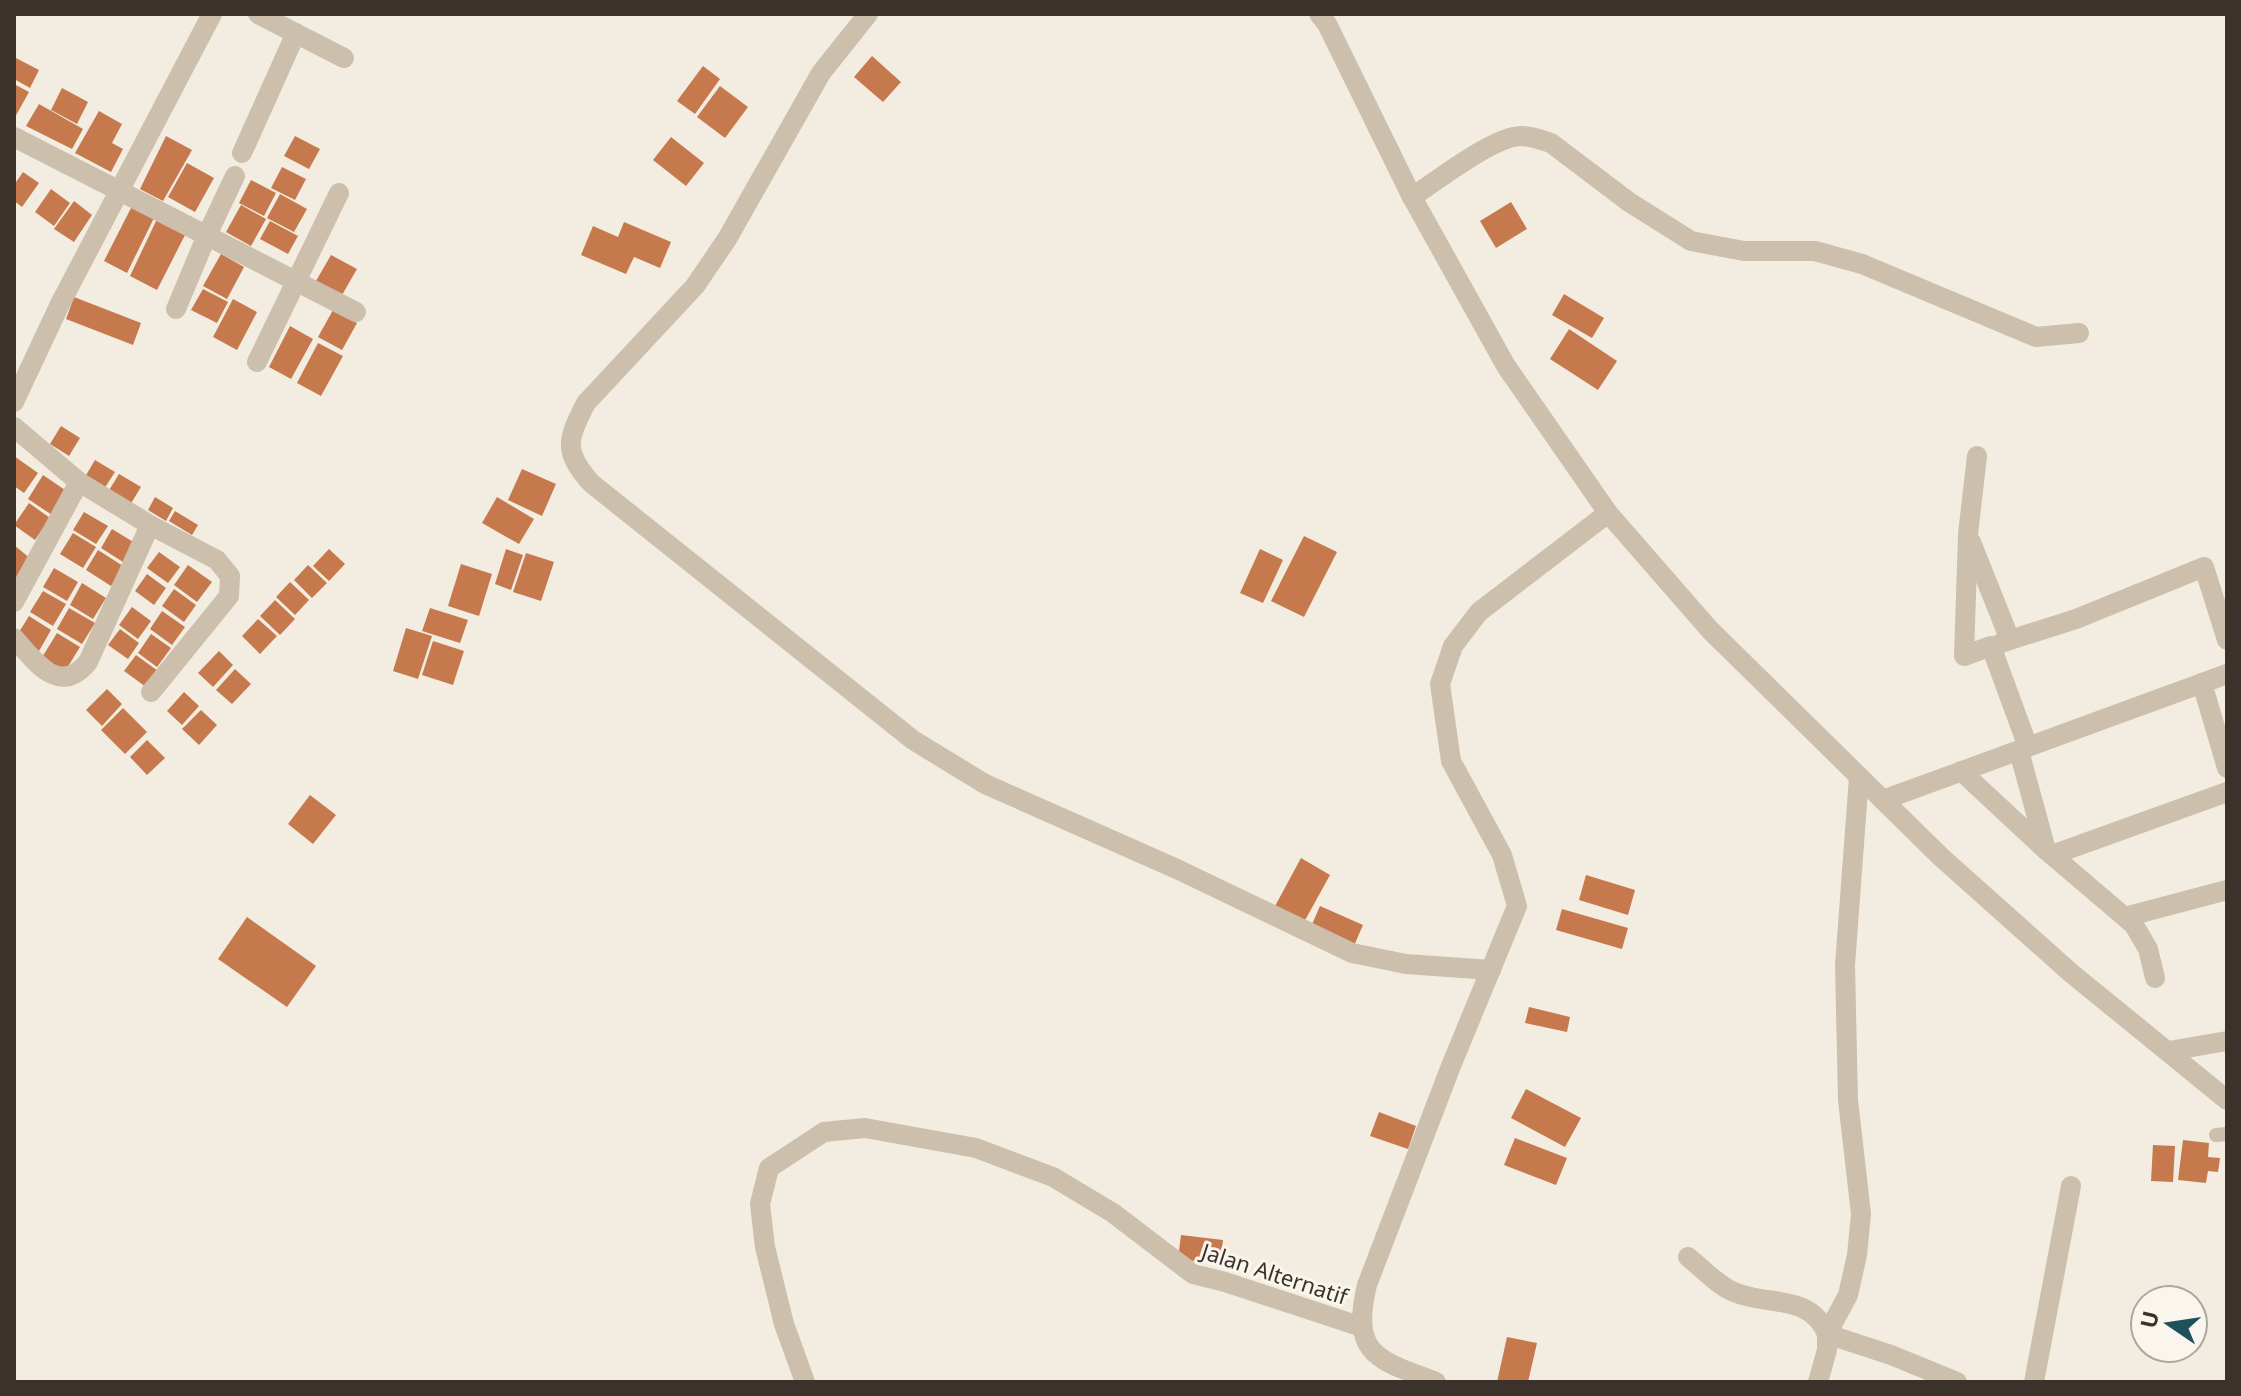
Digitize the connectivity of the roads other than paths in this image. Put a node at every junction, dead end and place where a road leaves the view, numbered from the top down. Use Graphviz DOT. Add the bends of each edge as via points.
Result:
graph roads {
  1 [pos="212,14"];
  2 [pos="258,14"];
  3 [pos="868,14"];
  4 [pos="1319,14"];
  5 [pos="296,33"];
  6 [pos="344,58"];
  7 [pos="14,137"];
  8 [pos="242,153"];
  9 [pos="235,176"];
  10 [pos="120,189"];
  11 [pos="339,193"];
  12 [pos="1412,197"];
  13 [pos="207,235"];
  14 [pos="296,281"];
  15 [pos="176,309"];
  16 [pos="356,312"];
  17 [pos="2079,333"];
  18 [pos="257,362"];
  19 [pos="14,402"];
  20 [pos="14,427"];
  21 [pos="1977,456"];
  22 [pos="79,482"];
  23 [pos="1608,513"];
  24 [pos="150,525"];
  25 [pos="1968,534"];
  26 [pos="14,602"];
  27 [pos="14,638"];
  28 [pos="2227,640"];
  29 [pos="2001,643"];
  30 [pos="2227,674"];
  31 [pos="2202,683"];
  32 [pos="151,692"];
  33 [pos="2219,712"];
  34 [pos="2024,749"];
  35 [pos="2227,768"];
  36 [pos="1961,771"];
  37 [pos="1859,777"];
  38 [pos="2227,792"];
  39 [pos="1883,800"];
  40 [pos="2049,852"];
  41 [pos="2227,890"];
  42 [pos="2125,917"];
  43 [pos="1491,970"];
  44 [pos="2155,978"];
  45 [pos="2227,1041"];
  46 [pos="2169,1051"];
  47 [pos="2227,1100"];
  48 [pos="2071,1186"];
  49 [pos="1688,1257"];
  50 [pos="1362,1327"];
  51 [pos="1827,1334"];
  52 [pos="805,1382"];
  53 [pos="1436,1382"];
  54 [pos="1818,1382"];
  55 [pos="1957,1382"];
  56 [pos="2034,1382"];
  1 -- 10 [label="street"];
  2 -- 5 [label="street"];
  3 -- 43 [label="street" via="821,73 695,286 586,403 571,445 574,463 591,483 913,740 985,784 1352,953 1406,964"];
  4 -- 12 [label="street"];
  5 -- 6 [label="street"];
  5 -- 8 [label="street"];
  7 -- 10 [label="street"];
  9 -- 13 [label="street"];
  10 -- 13 [label="street"];
  10 -- 19 [label="street"];
  11 -- 14 [label="street"];
  12 -- 17 [label="street" via="1503,139 1538,138 1691,241 1744,251 1815,251 1862,264 2036,337"];
  12 -- 23 [label="street" via="1506,366"];
  13 -- 14 [label="street"];
  13 -- 15 [label="street"];
  14 -- 16 [label="street"];
  14 -- 18 [label="street"];
  20 -- 22 [label="street"];
  21 -- 25 [label="street"];
  22 -- 24 [label="street"];
  22 -- 26 [label="street"];
  23 -- 37 [label="street" via="1710,630"];
  23 -- 43 [label="street" via="1479,612 1453,646 1440,684 1451,761 1502,855 1517,906"];
  24 -- 27 [label="street" via="82,670 52,675"];
  24 -- 32 [label="street" via="217,560 231,586 221,607"];
  25 -- 29 [label="street"];
  25 -- 29 [label="street" via="1964,656"];
  28 -- 29 [label="street" via="2204,567"];
  29 -- 34 [label="street"];
  30 -- 31 [label="street"];
  31 -- 33 [label="street"];
  31 -- 34 [label="street"];
  33 -- 35 [label="street"];
  34 -- 36 [label="street"];
  34 -- 40 [label="street"];
  36 -- 39 [label="street"];
  36 -- 40 [label="street"];
  37 -- 39 [label="street"];
  37 -- 51 [label="street" via="1845,965 1848,1100 1861,1214 1848,1295"];
  38 -- 40 [label="street"];
  39 -- 46 [label="street" via="2071,973"];
  40 -- 42 [label="street"];
  41 -- 42 [label="street"];
  42 -- 44 [label="street" via="2148,949"];
  43 -- 50 [label="street" via="1367,1285"];
  45 -- 46 [label="street"];
  46 -- 47 [label="street"];
  48 -- 56 [label="street"];
  49 -- 51 [label="street" via="1732,1291 1808,1308 1821,1319"];
  50 -- 52 [label="street, Jalan Alternatif" via="1193,1274 1113,1213 1053,1177 976,1148 865,1128 824,1132 769,1168 760,1204 784,1324"];
  50 -- 53 [label="street" via="1368,1346 1382,1361"];
  51 -- 54 [label="street"];
  51 -- 55 [label="street"];
}
